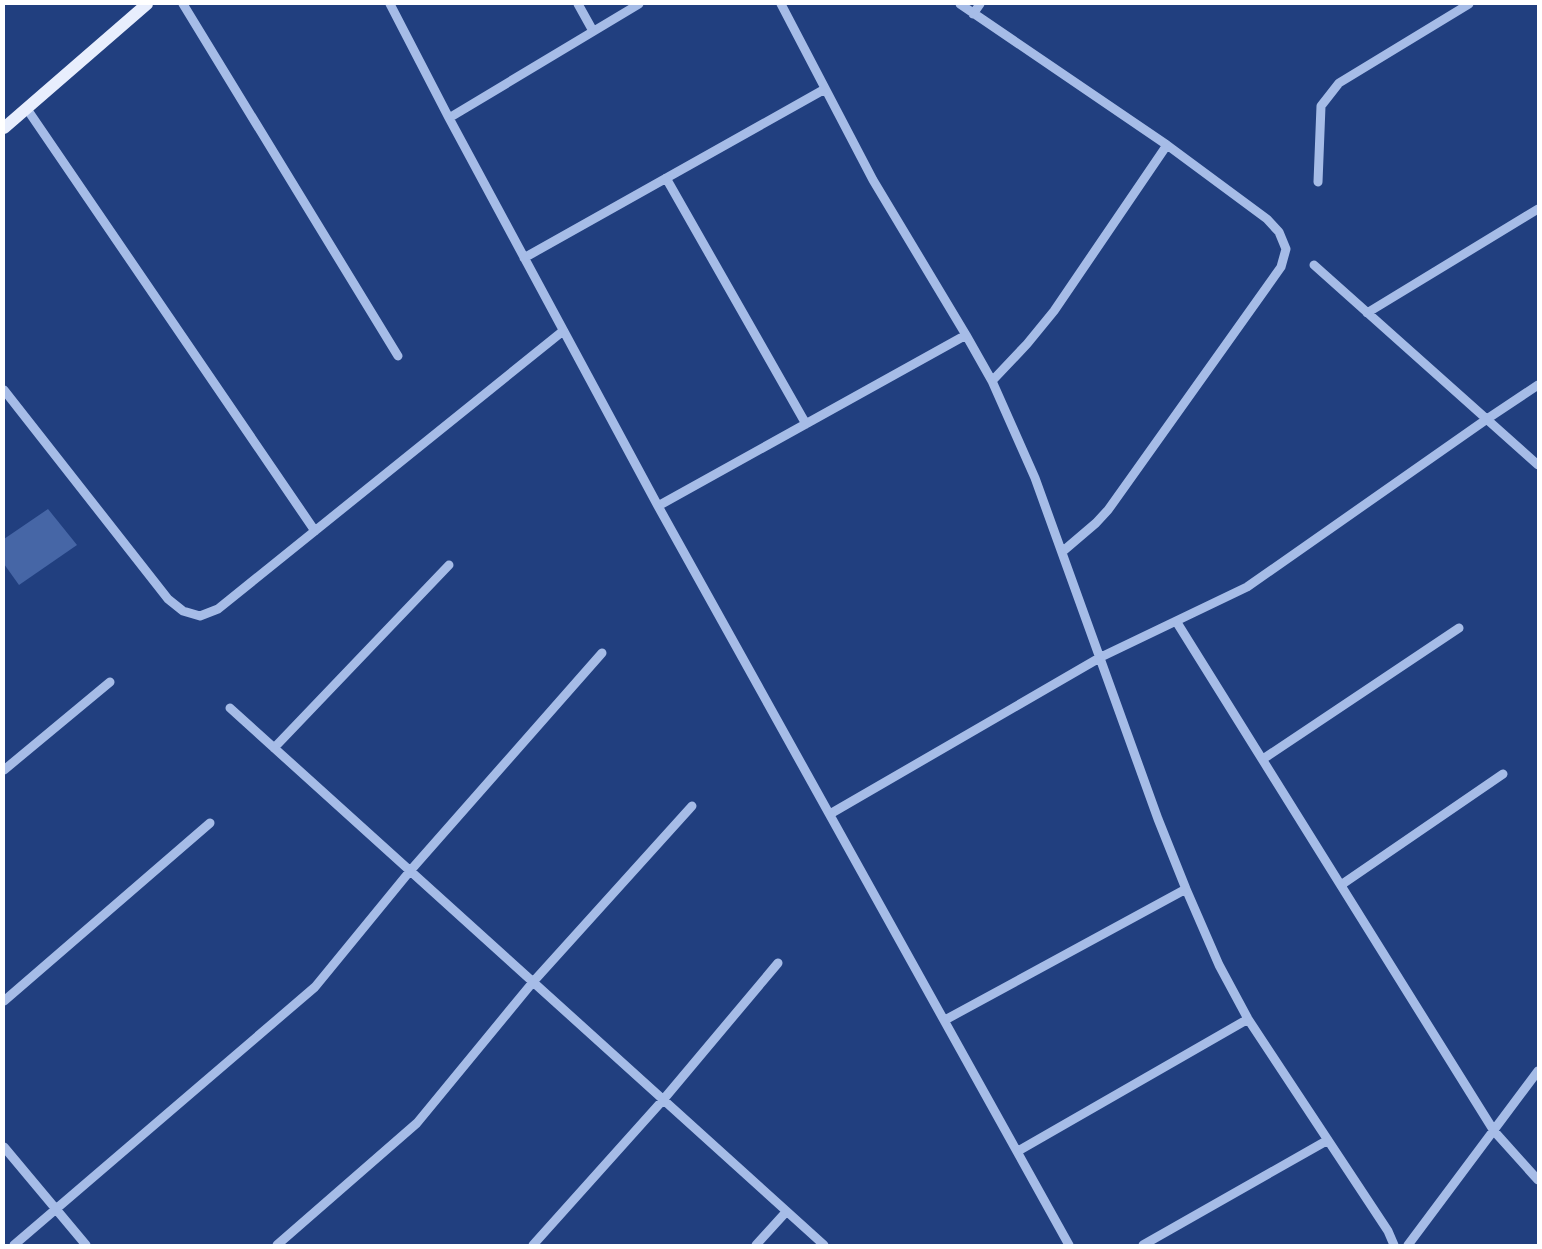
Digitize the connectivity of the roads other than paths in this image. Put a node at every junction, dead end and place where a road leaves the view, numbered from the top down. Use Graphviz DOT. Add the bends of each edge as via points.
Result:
graph roads {
  1 [pos="146,4"];
  2 [pos="182,4"];
  3 [pos="390,4"];
  4 [pos="578,4"];
  5 [pos="639,4"];
  6 [pos="781,4"];
  7 [pos="960,4"];
  8 [pos="980,4"];
  9 [pos="1469,4"];
  10 [pos="974,14"];
  11 [pos="593,31"];
  12 [pos="825,88"];
  13 [pos="27,109"];
  14 [pos="449,118"];
  15 [pos="4,128"];
  16 [pos="1167,145"];
  17 [pos="666,178"];
  18 [pos="1318,182"];
  19 [pos="1538,209"];
  20 [pos="524,258"];
  21 [pos="1314,265"];
  22 [pos="1367,312"];
  23 [pos="563,330"];
  24 [pos="966,335"];
  25 [pos="398,356"];
  26 [pos="992,381"];
  27 [pos="1538,385"];
  28 [pos="4,390"];
  29 [pos="1487,419"];
  30 [pos="806,424"];
  31 [pos="1538,464"];
  32 [pos="658,506"];
  33 [pos="315,531"];
  34 [pos="1062,552"];
  35 [pos="449,565"];
  36 [pos="1176,621"];
  37 [pos="1460,628"];
  38 [pos="602,653"];
  39 [pos="1101,657"];
  40 [pos="110,682"];
  41 [pos="230,708"];
  42 [pos="274,748"];
  43 [pos="1263,759"];
  44 [pos="4,770"];
  45 [pos="1503,774"];
  46 [pos="692,806"];
  47 [pos="830,814"];
  48 [pos="210,823"];
  49 [pos="410,871"];
  50 [pos="1341,886"];
  51 [pos="1186,889"];
  52 [pos="778,963"];
  53 [pos="533,982"];
  54 [pos="4,1001"];
  55 [pos="1248,1019"];
  56 [pos="945,1020"];
  57 [pos="1538,1071"];
  58 [pos="663,1100"];
  59 [pos="1494,1131"];
  60 [pos="1328,1140"];
  61 [pos="4,1147"];
  62 [pos="1018,1151"];
  63 [pos="1538,1180"];
  64 [pos="56,1209"];
  65 [pos="786,1212"];
  66 [pos="14,1245"];
  67 [pos="86,1245"];
  68 [pos="277,1245"];
  69 [pos="532,1245"];
  70 [pos="756,1245"];
  71 [pos="824,1245"];
  72 [pos="1069,1245"];
  73 [pos="1143,1245"];
  74 [pos="1394,1245"];
  75 [pos="1408,1245"];
  1 -- 13 [label="main road"];
  2 -- 25 [label="street"];
  3 -- 14 [label="street"];
  4 -- 11 [label="street"];
  5 -- 11 [label="street"];
  6 -- 12 [label="street"];
  7 -- 10 [label="street"];
  8 -- 10 [label="street"];
  9 -- 18 [label="street" via="1339,83 1321,106"];
  10 -- 16 [label="street"];
  11 -- 14 [label="street"];
  12 -- 17 [label="street"];
  12 -- 24 [label="street" via="873,180"];
  13 -- 15 [label="main road"];
  13 -- 33 [label="street"];
  14 -- 20 [label="street"];
  16 -- 26 [label="street" via="1054,310"];
  16 -- 34 [label="street" via="1267,219 1279,232 1286,249 1281,267 1108,510"];
  17 -- 20 [label="street"];
  17 -- 30 [label="street"];
  19 -- 22 [label="street"];
  20 -- 23 [label="street"];
  21 -- 22 [label="street"];
  22 -- 29 [label="street"];
  23 -- 32 [label="street"];
  23 -- 33 [label="street"];
  24 -- 26 [label="street"];
  24 -- 30 [label="street"];
  26 -- 34 [label="street"];
  27 -- 29 [label="street"];
  28 -- 33 [label="street" via="168,599 183,611 200,616 218,609"];
  29 -- 31 [label="street"];
  29 -- 36 [label="street" via="1248,587"];
  30 -- 32 [label="street"];
  32 -- 47 [label="street"];
  34 -- 39 [label="street"];
  35 -- 42 [label="street"];
  36 -- 39 [label="street"];
  36 -- 43 [label="street"];
  37 -- 43 [label="street"];
  38 -- 49 [label="street"];
  39 -- 47 [label="street"];
  39 -- 51 [label="street"];
  40 -- 44 [label="street"];
  41 -- 42 [label="street"];
  42 -- 49 [label="street"];
  43 -- 50 [label="street"];
  45 -- 50 [label="street"];
  46 -- 53 [label="street"];
  47 -- 56 [label="street"];
  48 -- 54 [label="street"];
  49 -- 53 [label="street"];
  49 -- 64 [label="street" via="315,987"];
  50 -- 59 [label="street"];
  51 -- 55 [label="street" via="1219,965"];
  51 -- 56 [label="street"];
  52 -- 58 [label="street"];
  53 -- 58 [label="street"];
  53 -- 68 [label="street" via="417,1123"];
  55 -- 60 [label="street"];
  55 -- 62 [label="street"];
  56 -- 62 [label="street"];
  57 -- 59 [label="street"];
  58 -- 65 [label="street"];
  58 -- 69 [label="street"];
  59 -- 63 [label="street"];
  59 -- 75 [label="street"];
  60 -- 73 [label="street"];
  60 -- 74 [label="street"];
  61 -- 64 [label="street"];
  62 -- 72 [label="street"];
  64 -- 66 [label="street"];
  64 -- 67 [label="street"];
  65 -- 70 [label="street"];
  65 -- 71 [label="street"];
}
